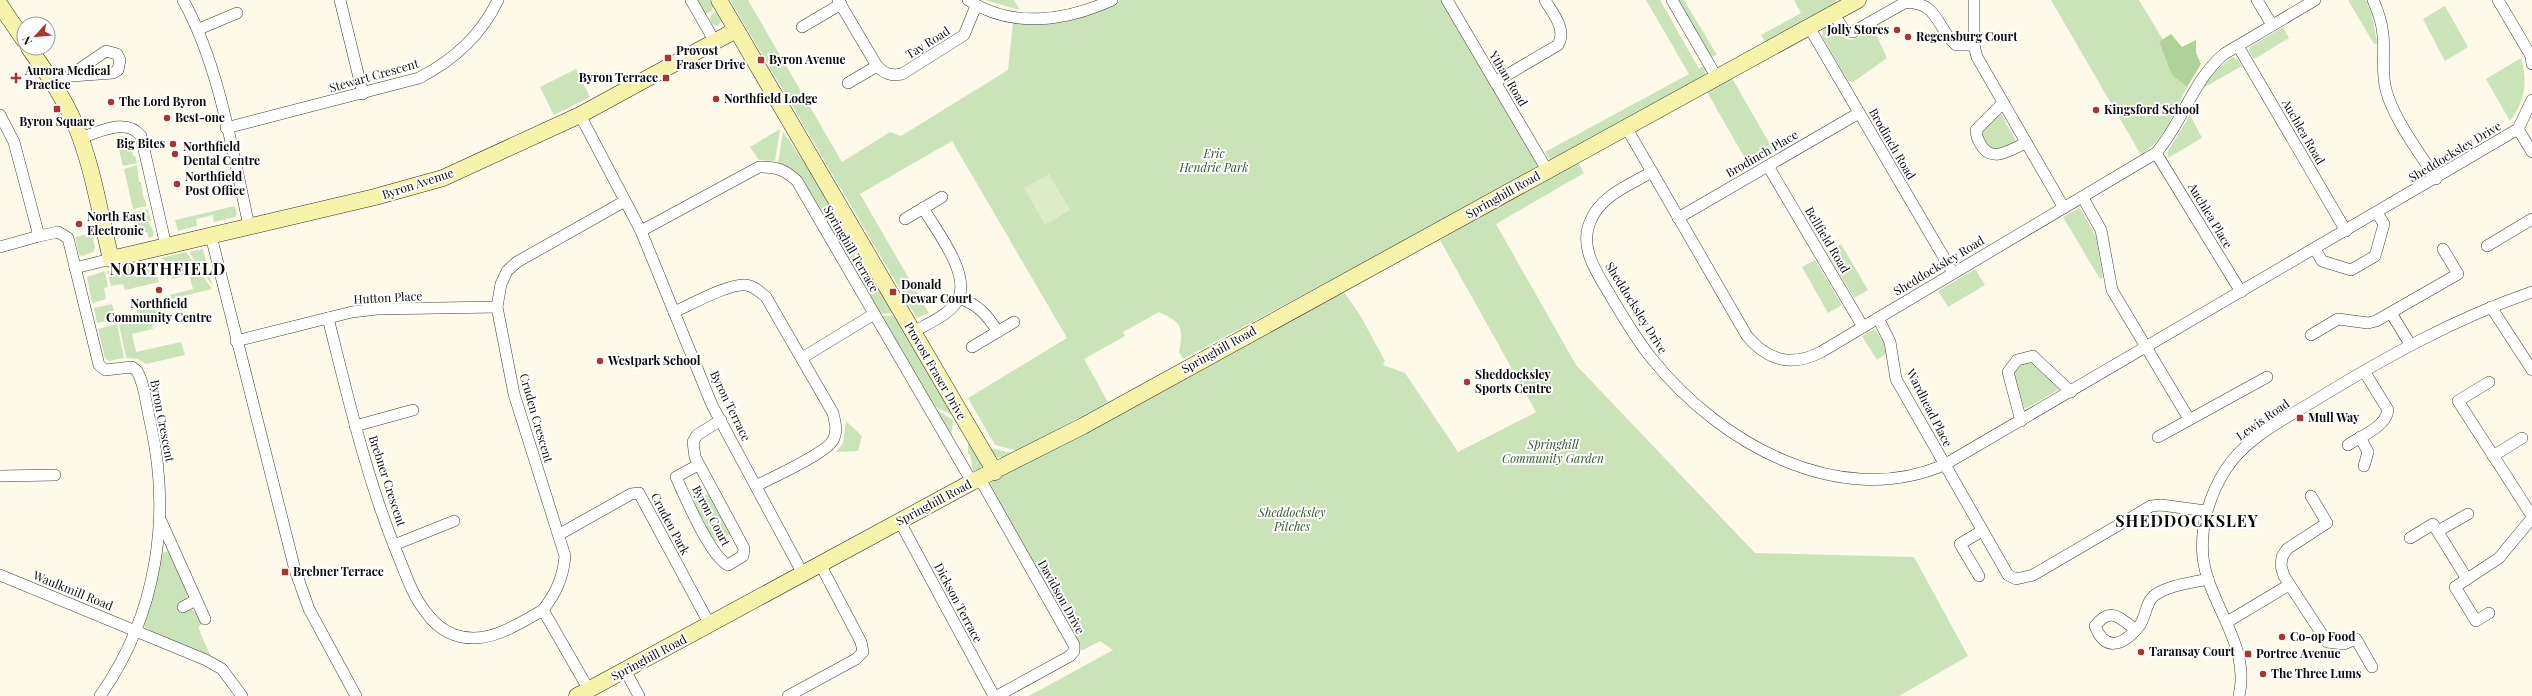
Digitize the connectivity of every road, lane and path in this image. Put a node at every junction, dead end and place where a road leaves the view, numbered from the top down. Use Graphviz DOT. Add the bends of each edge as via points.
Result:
graph roads {
  1 [pos="183,0"];
  2 [pos="340,0"];
  3 [pos="498,0"];
  4 [pos="691,0"];
  5 [pos="719,0"];
  6 [pos="1112,0"];
  7 [pos="1447,0"];
  8 [pos="1545,0"];
  9 [pos="1672,0"];
  10 [pos="1974,0"];
  11 [pos="2257,0"];
  12 [pos="2315,0"];
  13 [pos="2373,0"];
  14 [pos="2498,0"];
  15 [pos="1853,1"];
  16 [pos="840,2"];
  17 [pos="972,3"];
  18 [pos="1,9"];
  19 [pos="237,13"];
  20 [pos="1834,14"];
  21 [pos="2272,25"];
  22 [pos="802,27"];
  23 [pos="1809,28"];
  24 [pos="16,29"];
  25 [pos="199,29"];
  26 [pos="736,30"];
  27 [pos="715,42"];
  28 [pos="1974,45"];
  29 [pos="2238,46"];
  30 [pos="34,56"];
  31 [pos="2532,58"];
  32 [pos="877,66"];
  33 [pos="71,76"];
  34 [pos="1717,78"];
  35 [pos="1495,82"];
  36 [pos="848,83"];
  37 [pos="55,86"];
  38 [pos="363,94"];
  39 [pos="2532,100"];
  40 [pos="2003,103"];
  41 [pos="1859,113"];
  42 [pos="0,115"];
  43 [pos="580,116"];
  44 [pos="1626,127"];
  45 [pos="226,128"];
  46 [pos="2518,129"];
  47 [pos="80,138"];
  48 [pos="2026,143"];
  49 [pos="2532,152"];
  50 [pos="2156,153"];
  51 [pos="1768,166"];
  52 [pos="1547,170"];
  53 [pos="1652,172"];
  54 [pos="2436,179"];
  55 [pos="942,197"];
  56 [pos="2083,198"];
  57 [pos="625,201"];
  58 [pos="923,208"];
  59 [pos="2064,208"];
  60 [pos="2378,213"];
  61 [pos="1678,218"];
  62 [pos="905,219"];
  63 [pos="2532,219"];
  64 [pos="249,226"];
  65 [pos="641,232"];
  66 [pos="2346,232"];
  67 [pos="40,236"];
  68 [pos="211,236"];
  69 [pos="166,246"];
  70 [pos="2487,246"];
  71 [pos="0,247"];
  72 [pos="2315,249"];
  73 [pos="2443,249"];
  74 [pos="111,259"];
  75 [pos="75,268"];
  76 [pos="1953,273"];
  77 [pos="2241,292"];
  78 [pos="2532,292"];
  79 [pos="959,298"];
  80 [pos="497,307"];
  81 [pos="2491,308"];
  82 [pos="674,312"];
  83 [pos="2391,313"];
  84 [pos="874,314"];
  85 [pos="328,318"];
  86 [pos="1878,318"];
  87 [pos="1014,322"];
  88 [pos="1863,327"];
  89 [pos="913,332"];
  90 [pos="998,332"];
  91 [pos="2311,335"];
  92 [pos="236,340"];
  93 [pos="2410,344"];
  94 [pos="972,347"];
  95 [pos="2147,348"];
  96 [pos="802,358"];
  97 [pos="2364,370"];
  98 [pos="2532,370"];
  99 [pos="2268,376"];
  100 [pos="2489,382"];
  101 [pos="2071,392"];
  102 [pos="413,410"];
  103 [pos="2189,419"];
  104 [pos="720,420"];
  105 [pos="2021,421"];
  106 [pos="355,426"];
  107 [pos="2158,437"];
  108 [pos="2360,437"];
  109 [pos="2522,438"];
  110 [pos="2348,444"];
  111 [pos="2493,456"];
  112 [pos="698,465"];
  113 [pos="1944,465"];
  114 [pos="2364,466"];
  115 [pos="995,472"];
  116 [pos="56,475"];
  117 [pos="0,476"];
  118 [pos="976,481"];
  119 [pos="756,486"];
  120 [pos="2311,496"];
  121 [pos="2206,512"];
  122 [pos="2468,514"];
  123 [pos="2532,517"];
  124 [pos="160,521"];
  125 [pos="454,521"];
  126 [pos="900,522"];
  127 [pos="1982,531"];
  128 [pos="2438,531"];
  129 [pos="560,534"];
  130 [pos="2410,538"];
  131 [pos="394,545"];
  132 [pos="820,564"];
  133 [pos="803,574"];
  134 [pos="0,575"];
  135 [pos="1979,576"];
  136 [pos="2208,579"];
  137 [pos="2467,579"];
  138 [pos="2289,585"];
  139 [pos="196,600"];
  140 [pos="183,607"];
  141 [pos="543,610"];
  142 [pos="2489,613"];
  143 [pos="205,619"];
  144 [pos="2227,622"];
  145 [pos="710,625"];
  146 [pos="2135,630"];
  147 [pos="135,631"];
  148 [pos="2372,667"];
  149 [pos="625,670"];
  150 [pos="583,693"];
  151 [pos="100,696"];
  152 [pos="242,696"];
  153 [pos="356,696"];
  154 [pos="639,696"];
  155 [pos="788,696"];
  156 [pos="994,696"];
  157 [pos="997,696"];
  158 [pos="2239,696"];
  1 -- 25 [label="street"];
  2 -- 38 [label="street"];
  3 -- 38 [label="street, Stewart Crescent" via="490,18 476,36 441,67 419,78"];
  4 -- 27 [label="street"];
  5 -- 26 [label="street, Provost Fraser Drive"];
  6 -- 17 [label="street" via="1089,10 1047,19 1000,15"];
  7 -- 35 [label="street, Ythan Road"];
  8 -- 35 [label="street" via="1560,25 1561,39 1558,45"];
  9 -- 34 [label="street"];
  10 -- 28 [label="street"];
  11 -- 21 [label="street"];
  12 -- 21 [label="street, Sheddocksley Road"];
  13 -- 54 [label="street" via="2379,14 2383,36 2382,65 2386,91 2397,115"];
  14 -- 31 [label="street"];
  15 -- 20 [label="street, Springhill Road"];
  16 -- 22 [label="street"];
  16 -- 32 [label="street"];
  17 -- 32 [label="street, Tay Road" via="964,35 946,48 902,74 890,75"];
  18 -- 24 [label="street"];
  19 -- 25 [label="street"];
  20 -- 23 [label="street, Springhill Road"];
  20 -- 28 [label="street" via="1844,30 1853,32 1904,3 1912,0 1921,1 1935,12 1956,45"];
  21 -- 29 [label="street, Sheddocksley Road"];
  23 -- 34 [label="street, Springhill Road"];
  23 -- 41 [label="street, Brodinch Road"];
  25 -- 45 [label="street"];
  26 -- 27 [label="street, Byron Avenue"];
  26 -- 89 [label="street, Provost Fraser Drive"];
  27 -- 43 [label="street, Byron Avenue"];
  28 -- 40 [label="street" via="1977,57"];
  29 -- 50 [label="street, Sheddocksley Road" via="2224,54 2208,69 2170,137"];
  29 -- 66 [label="street, Auchlea Road"];
  30 -- 37 [label="street"];
  32 -- 36 [label="street"];
  33 -- 37 [label="street"];
  34 -- 44 [label="street, Springhill Road"];
  35 -- 52 [label="street, Ythan Road"];
  37 -- 47 [label="street"];
  38 -- 45 [label="street, Stewart Crescent"];
  39 -- 46 [label="street, Sheddocksley Drive"];
  40 -- 48 [label="street"];
  40 -- 48 [label="street" via="1976,130 1976,137 1984,151 1990,155 1997,155"];
  41 -- 51 [label="street, Brodinch Place"];
  41 -- 76 [label="street, Brodinch Road"];
  42 -- 67 [label="street" via="14,142"];
  43 -- 57 [label="street, Byron Terrace"];
  43 -- 64 [label="street, Byron Avenue" via="443,178 375,197"];
  44 -- 52 [label="street, Springhill Road"];
  44 -- 53 [label="street, Sheddocksley Road"];
  45 -- 64 [label="street"];
  46 -- 49 [label="street"];
  46 -- 54 [label="street, Sheddocksley Drive"];
  47 -- 69 [label="street" via="123,126 130,126 141,136"];
  47 -- 74 [label="street"];
  48 -- 59 [label="street"];
  50 -- 56 [label="street, Sheddocksley Road"];
  50 -- 77 [label="street, Auchlea Place"];
  51 -- 61 [label="street, Brodinch Place"];
  51 -- 88 [label="street, Bellfield Road"];
  52 -- 115 [label="street, Springhill Road"];
  53 -- 61 [label="street, Sheddocksley Road"];
  53 -- 113 [label="street, Sheddocksley Drive" via="1609,196 1602,203 1589,222 1587,242 1592,262 1620,312 1652,360 1671,381 1732,433 1760,450 1811,472 1845,479 1880,480 1906,478"];
  54 -- 60 [label="street, Sheddocksley Drive"];
  55 -- 58 [label="street"];
  56 -- 59 [label="street, Sheddocksley Road"];
  56 -- 95 [label="street" via="2101,230 2112,290"];
  57 -- 65 [label="street, Byron Terrace"];
  57 -- 80 [label="street, Cruden Crescent" via="517,262 507,271 501,284"];
  58 -- 62 [label="street"];
  58 -- 79 [label="street" via="959,271"];
  59 -- 76 [label="street, Sheddocksley Road"];
  60 -- 66 [label="street, Sheddocksley Drive"];
  60 -- 72 [label="street" via="2384,224 2375,256 2351,270 2322,261"];
  61 -- 88 [label="street, Sheddocksley Road" via="1747,336 1756,347 1769,356 1796,361 1809,358"];
  63 -- 70 [label="street"];
  64 -- 68 [label="street, Byron Avenue"];
  65 -- 82 [label="street, Byron Terrace"];
  65 -- 84 [label="street, Springhill Terrace" via="759,167 776,167 797,181"];
  66 -- 72 [label="street, Sheddocksley Drive"];
  67 -- 71 [label="street, Byron Crescent"];
  67 -- 75 [label="street, Byron Crescent" via="58,232 65,235"];
  68 -- 69 [label="street, Byron Avenue"];
  68 -- 92 [label="street"];
  69 -- 74 [label="street, Byron Avenue"];
  72 -- 77 [label="street, Sheddocksley Drive"];
  73 -- 83 [label="street" via="2458,274"];
  74 -- 75 [label="street, Byron Avenue"];
  75 -- 124 [label="street, Byron Crescent" via="99,366 105,370 132,368 140,377 155,443"];
  76 -- 86 [label="street, Sheddocksley Road"];
  77 -- 95 [label="street, Sheddocksley Drive"];
  78 -- 81 [label="street, Lewis Road"];
  79 -- 89 [label="street" via="949,310"];
  79 -- 90 [label="street" via="973,303 985,312"];
  80 -- 85 [label="street, Hutton Place" via="377,309"];
  80 -- 129 [label="street, Cruden Crescent" via="514,394 530,450"];
  81 -- 93 [label="street, Lewis Road"];
  81 -- 98 [label="street"];
  82 -- 96 [label="street" via="734,286 746,285 757,289 766,298"];
  82 -- 104 [label="street, Byron Terrace"];
  83 -- 91 [label="street" via="2376,322 2368,323 2338,319"];
  83 -- 93 [label="street"];
  84 -- 96 [label="street"];
  84 -- 118 [label="street, Springhill Terrace"];
  85 -- 92 [label="street, Hutton Place"];
  85 -- 106 [label="street, Brebner Crescent"];
  86 -- 88 [label="street, Sheddocksley Road"];
  86 -- 113 [label="street, Wardhead Place" via="1890,342 1896,379"];
  87 -- 90 [label="street"];
  89 -- 115 [label="street, Provost Fraser Drive"];
  90 -- 94 [label="street"];
  92 -- 153 [label="street" via="294,570 310,609"];
  93 -- 97 [label="street, Lewis Road"];
  95 -- 101 [label="street, Sheddocksley Drive"];
  95 -- 103 [label="street"];
  96 -- 119 [label="street" via="833,413 837,429 833,441 822,451"];
  97 -- 108 [label="street" via="2388,410 2383,422"];
  97 -- 121 [label="street, Lewis Road" via="2253,440 2226,468"];
  99 -- 103 [label="street"];
  100 -- 111 [label="street" via="2458,401"];
  101 -- 105 [label="street, Sheddocksley Drive"];
  101 -- 105 [label="street" via="2033,356 2017,360 2008,372"];
  102 -- 106 [label="street, Brebner Crescent"];
  103 -- 107 [label="street"];
  104 -- 112 [label="street, Byron Court" via="702,429 693,442 692,450"];
  104 -- 119 [label="street, Byron Terrace"];
  105 -- 113 [label="street, Sheddocksley Drive"];
  106 -- 131 [label="street, Brebner Crescent" via="372,486"];
  108 -- 110 [label="street"];
  108 -- 114 [label="street" via="2368,452"];
  109 -- 111 [label="street"];
  111 -- 123 [label="street"];
  112 -- 112 [label="street, Byron Court" via="744,548 743,556 728,564 721,561 708,540 676,477"];
  113 -- 127 [label="street, Wardhead Place"];
  115 -- 118 [label="street, Springhill Road"];
  116 -- 117 [label="street"];
  118 -- 126 [label="street, Springhill Road"];
  118 -- 157 [label="street, Davidson Drive" via="1074,646 1070,656"];
  119 -- 133 [label="street, Byron Terrace"];
  120 -- 138 [label="street" via="2327,523 2287,549 2281,566"];
  121 -- 127 [label="street, Wardhead Place" via="2161,505 2151,506 2024,578 2016,579 2008,574"];
  121 -- 136 [label="street, Lewis Road" via="2203,558"];
  122 -- 128 [label="street"];
  123 -- 137 [label="street" via="2499,558"];
  124 -- 139 [label="street, Byron Crescent"];
  124 -- 147 [label="street, Byron Crescent" via="155,568 147,600"];
  125 -- 131 [label="street, Brebner Crescent"];
  126 -- 132 [label="street, Springhill Road"];
  126 -- 156 [label="street, Dickson Terrace"];
  127 -- 135 [label="street" via="1960,544"];
  128 -- 130 [label="street" via="2433,524"];
  128 -- 137 [label="street"];
  129 -- 141 [label="street, Cruden Crescent" via="565,556 563,576"];
  129 -- 145 [label="street, Cruden Park" via="631,494 639,493"];
  131 -- 141 [label="street, Brebner Crescent" via="424,610 440,627 455,636 472,638 493,635"];
  132 -- 133 [label="street, Springhill Road"];
  132 -- 155 [label="street" via="862,642 863,652 856,659"];
  133 -- 145 [label="street, Springhill Road"];
  134 -- 147 [label="street, Waulkmill Road"];
  136 -- 144 [label="street, Lewis Road"];
  136 -- 146 [label="street" via="2164,590 2153,596"];
  137 -- 142 [label="street" via="2455,587 2476,621"];
  138 -- 144 [label="street"];
  138 -- 148 [label="street" via="2327,642 2344,644 2356,639"];
  139 -- 140 [label="street"];
  139 -- 143 [label="street, Byron Crescent"];
  141 -- 150 [label="street"];
  144 -- 158 [label="street, Lewis Road" via="2236,645 2240,666"];
  145 -- 149 [label="street, Springhill Road"];
  147 -- 151 [label="street, Byron Crescent" via="120,664"];
  147 -- 152 [label="street, Waulkmill Road" via="222,668"];
  149 -- 150 [label="street, Springhill Road"];
  149 -- 154 [label="street"];
}
